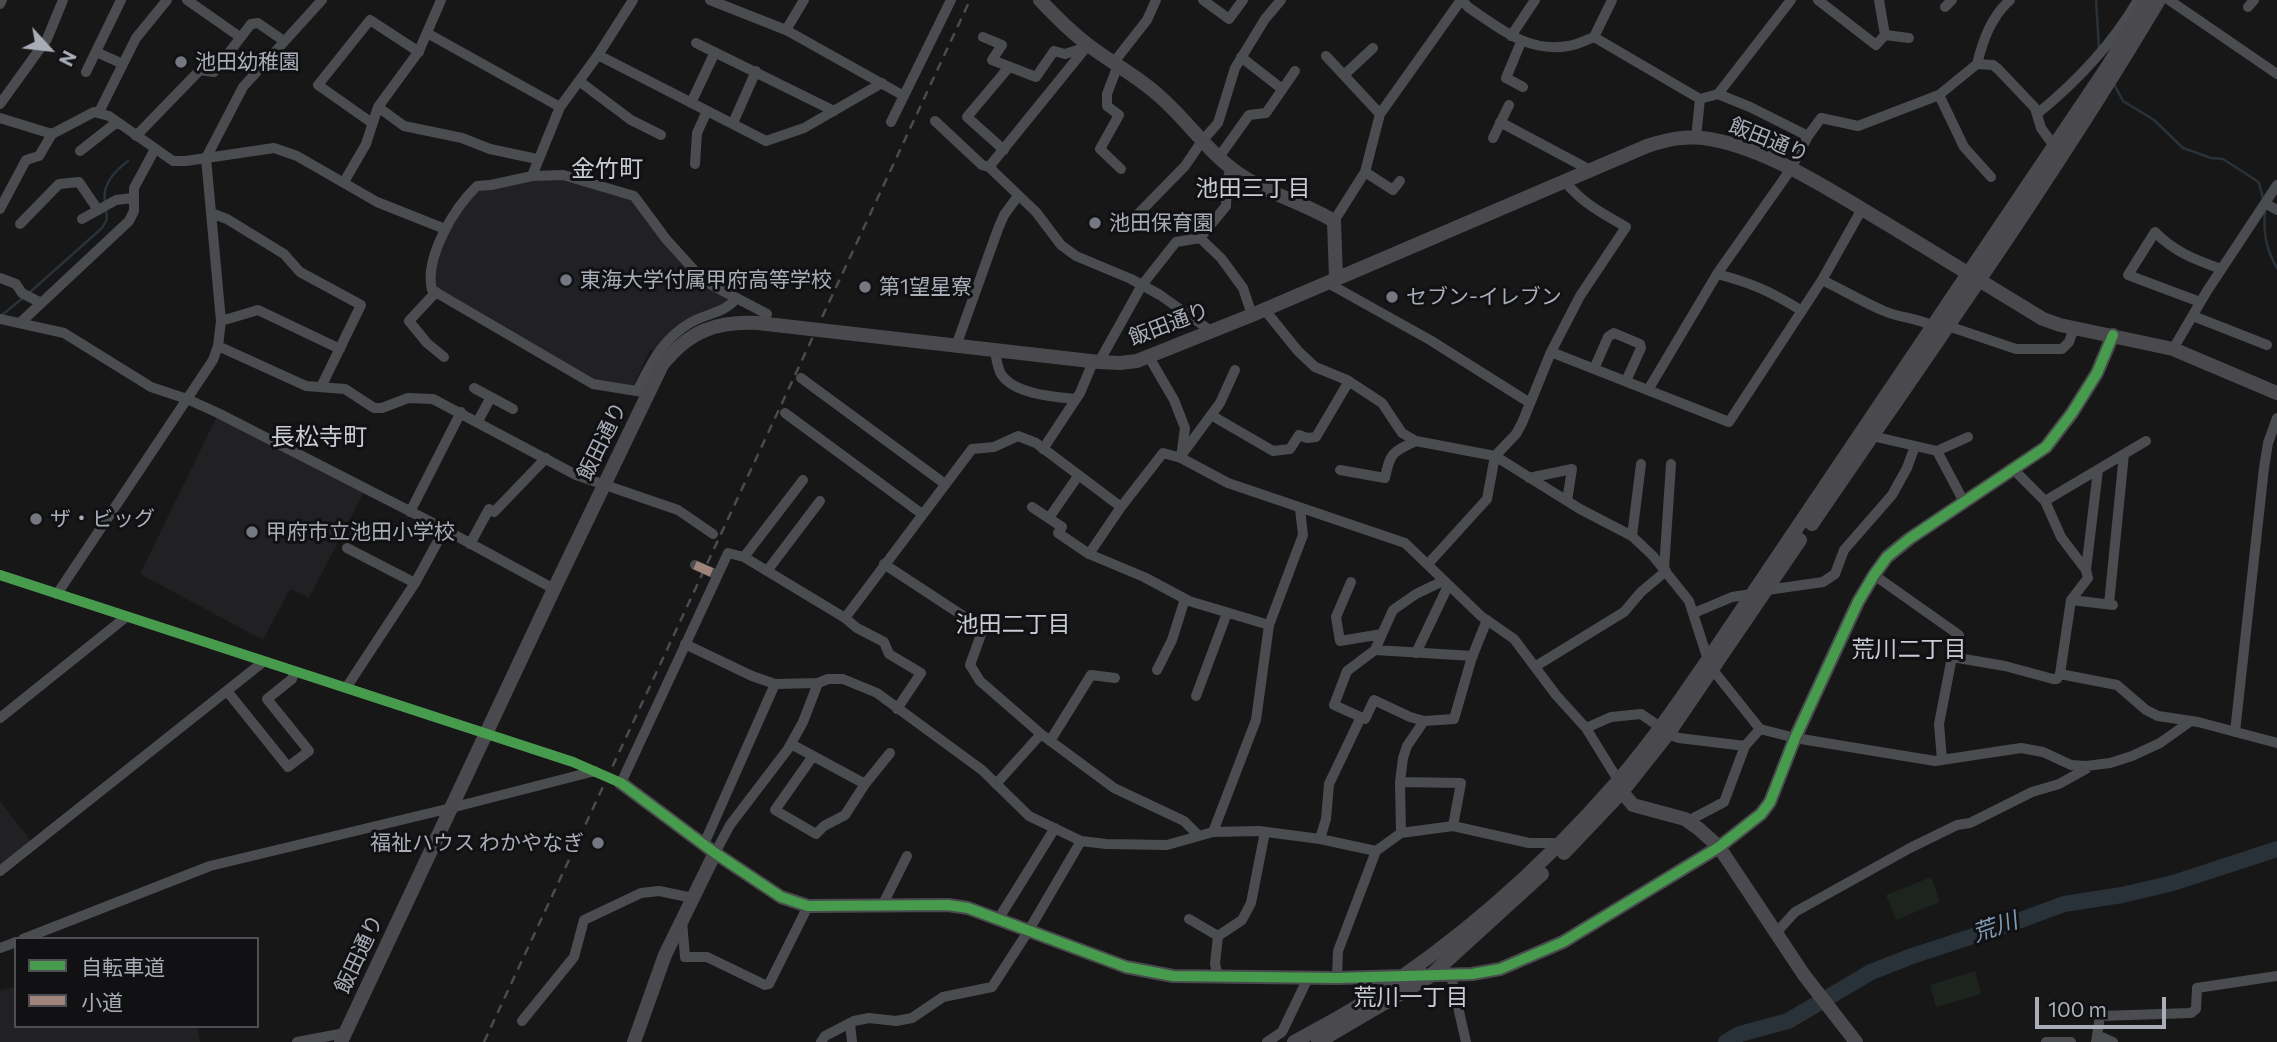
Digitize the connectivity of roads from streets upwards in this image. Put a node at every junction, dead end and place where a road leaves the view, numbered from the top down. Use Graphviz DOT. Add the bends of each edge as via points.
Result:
graph roads {
  1 [pos="63,0"];
  2 [pos="121,0"];
  3 [pos="167,0"];
  4 [pos="187,0"];
  5 [pos="322,0"];
  6 [pos="441,0"];
  7 [pos="633,0"];
  8 [pos="710,0"];
  9 [pos="803,0"];
  10 [pos="951,0"];
  11 [pos="1040,0"];
  12 [pos="1156,0"];
  13 [pos="1203,0"];
  14 [pos="1243,0"];
  15 [pos="1281,0"];
  16 [pos="1462,0"];
  17 [pos="1535,0"];
  18 [pos="1612,0"];
  19 [pos="1791,0"];
  20 [pos="1818,0"];
  21 [pos="1879,0"];
  22 [pos="2138,0"];
  23 [pos="2147,0"];
  24 [pos="2159,0"];
  25 [pos="2169,0"];
  26 [pos="2006,1"];
  27 [pos="786,30"];
  28 [pos="427,33"];
  29 [pos="1885,35"];
  30 [pos="240,37"];
  31 [pos="983,37"];
  32 [pos="1594,37"];
  33 [pos="1909,38"];
  34 [pos="1516,39"];
  35 [pos="285,41"];
  36 [pos="696,43"];
  37 [pos="1087,46"];
  38 [pos="1373,48"];
  39 [pos="96,52"];
  40 [pos="419,52"];
  41 [pos="715,52"];
  42 [pos="598,55"];
  43 [pos="1326,56"];
  44 [pos="1241,57"];
  45 [pos="123,64"];
  46 [pos="1116,64"];
  47 [pos="1977,64"];
  48 [pos="1009,67"];
  49 [pos="756,71"];
  50 [pos="1295,71"];
  51 [pos="86,72"];
  52 [pos="2277,74"];
  53 [pos="1344,75"];
  54 [pos="579,81"];
  55 [pos="882,83"];
  56 [pos="1523,87"];
  57 [pos="1282,89"];
  58 [pos="1718,94"];
  59 [pos="1938,95"];
  60 [pos="904,96"];
  61 [pos="1700,99"];
  62 [pos="691,103"];
  63 [pos="0,104"];
  64 [pos="1509,104"];
  65 [pos="378,107"];
  66 [pos="560,107"];
  67 [pos="707,111"];
  68 [pos="834,111"];
  69 [pos="100,112"];
  70 [pos="1380,114"];
  71 [pos="2037,114"];
  72 [pos="0,118"];
  73 [pos="117,121"];
  74 [pos="935,121"];
  75 [pos="891,122"];
  76 [pos="1500,122"];
  77 [pos="372,123"];
  78 [pos="733,123"];
  79 [pos="52,134"];
  80 [pos="661,135"];
  81 [pos="136,136"];
  82 [pos="1808,136"];
  83 [pos="1493,138"];
  84 [pos="1696,138"];
  85 [pos="1202,141"];
  86 [pos="2054,146"];
  87 [pos="155,149"];
  88 [pos="80,150"];
  89 [pos="1004,150"];
  90 [pos="1219,157"];
  91 [pos="206,158"];
  92 [pos="537,159"];
  93 [pos="695,164"];
  94 [pos="989,167"];
  95 [pos="1231,168"];
  96 [pos="1121,169"];
  97 [pos="1791,169"];
  98 [pos="1590,170"];
  99 [pos="1365,172"];
  100 [pos="531,176"];
  101 [pos="1991,177"];
  102 [pos="1400,181"];
  103 [pos="1564,181"];
  104 [pos="344,182"];
  105 [pos="2277,185"];
  106 [pos="1018,196"];
  107 [pos="133,198"];
  108 [pos="2265,202"];
  109 [pos="0,209"];
  110 [pos="1862,209"];
  111 [pos="97,210"];
  112 [pos="2277,210"];
  113 [pos="211,212"];
  114 [pos="1138,214"];
  115 [pos="82,219"];
  116 [pos="1334,221"];
  117 [pos="20,224"];
  118 [pos="445,229"];
  119 [pos="1200,237"];
  120 [pos="2221,269"];
  121 [pos="1717,274"];
  122 [pos="1974,276"];
  123 [pos="0,278"];
  124 [pos="1822,279"];
  125 [pos="1331,280"];
  126 [pos="1142,285"];
  127 [pos="436,292"];
  128 [pos="737,298"];
  129 [pos="2200,302"];
  130 [pos="41,303"];
  131 [pos="1802,311"];
  132 [pos="1258,312"];
  133 [pos="767,314"];
  134 [pos="2193,316"];
  135 [pos="0,319"];
  136 [pos="220,321"];
  137 [pos="20,323"];
  138 [pos="1933,326"];
  139 [pos="1948,326"];
  140 [pos="2074,328"];
  141 [pos="1211,331"];
  142 [pos="2113,335"];
  143 [pos="218,345"];
  144 [pos="2267,345"];
  145 [pos="956,346"];
  146 [pos="340,349"];
  147 [pos="2173,349"];
  148 [pos="995,350"];
  149 [pos="1550,352"];
  150 [pos="444,357"];
  151 [pos="1149,357"];
  152 [pos="1096,362"];
  153 [pos="1594,369"];
  154 [pos="1235,370"];
  155 [pos="801,378"];
  156 [pos="1349,381"];
  157 [pos="1626,381"];
  158 [pos="321,387"];
  159 [pos="474,388"];
  160 [pos="646,390"];
  161 [pos="1648,390"];
  162 [pos="2277,393"];
  163 [pos="491,397"];
  164 [pos="187,399"];
  165 [pos="1076,399"];
  166 [pos="1530,403"];
  167 [pos="513,409"];
  168 [pos="461,412"];
  169 [pos="785,412"];
  170 [pos="1211,415"];
  171 [pos="2277,418"];
  172 [pos="478,421"];
  173 [pos="1872,436"];
  174 [pos="1968,437"];
  175 [pos="1416,441"];
  176 [pos="2146,441"];
  177 [pos="1915,446"];
  178 [pos="1043,449"];
  179 [pos="1937,451"];
  180 [pos="2124,454"];
  181 [pos="1182,456"];
  182 [pos="1495,456"];
  183 [pos="546,458"];
  184 [pos="1642,464"];
  185 [pos="1671,464"];
  186 [pos="2013,469"];
  187 [pos="1340,470"];
  188 [pos="2098,470"];
  189 [pos="1078,476"];
  190 [pos="1529,478"];
  191 [pos="803,480"];
  192 [pos="946,484"];
  193 [pos="605,485"];
  194 [pos="820,500"];
  195 [pos="2045,500"];
  196 [pos="1567,501"];
  197 [pos="1964,502"];
  198 [pos="1032,506"];
  199 [pos="1121,507"];
  200 [pos="1300,509"];
  201 [pos="410,512"];
  202 [pos="922,514"];
  203 [pos="1049,518"];
  204 [pos="444,530"];
  205 [pos="713,534"];
  206 [pos="1632,536"];
  207 [pos="470,544"];
  208 [pos="347,548"];
  209 [pos="1089,554"];
  210 [pos="744,557"];
  211 [pos="884,564"];
  212 [pos="1428,564"];
  213 [pos="695,565"];
  214 [pos="1665,570"];
  215 [pos="2086,570"];
  216 [pos="767,571"];
  217 [pos="713,573"];
  218 [pos="0,575"];
  219 [pos="1874,575"];
  220 [pos="1351,582"];
  221 [pos="415,583"];
  222 [pos="1445,584"];
  223 [pos="554,589"];
  224 [pos="1767,590"];
  225 [pos="57,594"];
  226 [pos="1752,594"];
  227 [pos="1185,599"];
  228 [pos="2071,600"];
  229 [pos="1227,613"];
  230 [pos="1694,613"];
  231 [pos="125,617"];
  232 [pos="845,618"];
  233 [pos="1487,620"];
  234 [pos="1269,625"];
  235 [pos="1382,634"];
  236 [pos="685,644"];
  237 [pos="1375,650"];
  238 [pos="1416,653"];
  239 [pos="1473,656"];
  240 [pos="1952,657"];
  241 [pos="263,662"];
  242 [pos="1711,665"];
  243 [pos="1536,666"];
  244 [pos="1157,670"];
  245 [pos="294,672"];
  246 [pos="2060,674"];
  247 [pos="1115,678"];
  248 [pos="818,683"];
  249 [pos="775,684"];
  250 [pos="346,688"];
  251 [pos="227,691"];
  252 [pos="1196,696"];
  253 [pos="897,709"];
  254 [pos="1362,717"];
  255 [pos="0,718"];
  256 [pos="1424,721"];
  257 [pos="2191,721"];
  258 [pos="1586,728"];
  259 [pos="1760,729"];
  260 [pos="1664,731"];
  261 [pos="2235,732"];
  262 [pos="487,734"];
  263 [pos="1046,737"];
  264 [pos="1795,738"];
  265 [pos="2277,743"];
  266 [pos="791,744"];
  267 [pos="1745,746"];
  268 [pos="890,753"];
  269 [pos="813,756"];
  270 [pos="1942,760"];
  271 [pos="2087,766"];
  272 [pos="595,771"];
  273 [pos="1400,782"];
  274 [pos="621,783"];
  275 [pos="996,783"];
  276 [pos="866,784"];
  277 [pos="1620,787"];
  278 [pos="451,808"];
  279 [pos="1688,821"];
  280 [pos="1453,826"];
  281 [pos="1055,828"];
  282 [pos="1213,832"];
  283 [pos="1265,832"];
  284 [pos="1401,833"];
  285 [pos="1199,836"];
  286 [pos="1320,839"];
  287 [pos="1082,841"];
  288 [pos="1559,843"];
  289 [pos="1719,847"];
  290 [pos="710,849"];
  291 [pos="1376,851"];
  292 [pos="907,856"];
  293 [pos="0,871"];
  294 [pos="693,898"];
  295 [pos="808,906"];
  296 [pos="882,906"];
  297 [pos="999,918"];
  298 [pos="682,919"];
  299 [pos="1189,919"];
  300 [pos="1029,930"];
  301 [pos="1218,936"];
  302 [pos="1779,936"];
  303 [pos="28,937"];
  304 [pos="1218,976"];
  305 [pos="1402,976"];
  306 [pos="1451,976"];
  307 [pos="2277,976"];
  308 [pos="1429,977"];
  309 [pos="1308,978"];
  310 [pos="1337,978"];
  311 [pos="522,1021"];
  312 [pos="850,1023"];
  313 [pos="343,1037"];
  314 [pos="2096,1038"];
  315 [pos="298,1042"];
  316 [pos="634,1042"];
  317 [pos="821,1042"];
  318 [pos="852,1042"];
  319 [pos="1266,1042"];
  320 [pos="1294,1042"];
  321 [pos="1318,1042"];
  322 [pos="1466,1042"];
  323 [pos="1856,1042"];
  324 [pos="2046,1042"];
  325 [pos="2071,1042"];
  326 [pos="2113,1042"];
  1 -- 63 [label="street" via="47,39"];
  2 -- 39 [label="street"];
  3 -- 45 [label="street" via="135,38"];
  4 -- 30 [label="street"];
  5 -- 35 [label="street"];
  6 -- 28 [label="street"];
  7 -- 42 [label="street"];
  8 -- 27 [label="street"];
  9 -- 27 [label="street"];
  10 -- 60 [label="street"];
  11 -- 37 [label="street"];
  12 -- 46 [label="street"];
  13 -- 14 [label="street" via="1229,19"];
  15 -- 44 [label="street"];
  16 -- 34 [label="street"];
  16 -- 70 [label="street"];
  17 -- 34 [label="street"];
  18 -- 32 [label="street"];
  19 -- 58 [label="street"];
  20 -- 29 [label="street" via="1876,45"];
  21 -- 29 [label="street"];
  22 -- 71 [label="street" via="2108,42"];
  23 -- 86 [label="street"];
  24 -- 122 [label="street" via="2118,70"];
  25 -- 52 [label="street"];
  26 -- 47 [label="street" via="1983,39"];
  27 -- 55 [label="street"];
  28 -- 40 [label="street"];
  28 -- 66 [label="street"];
  29 -- 33 [label="street"];
  30 -- 35 [label="street" via="251,24 258,23"];
  30 -- 81 [label="street" via="214,72 200,70"];
  31 -- 48 [label="street" via="1002,45 992,60"];
  32 -- 34 [label="street" via="1567,47 1535,46"];
  32 -- 61 [label="street"];
  34 -- 56 [label="street" via="1506,78"];
  35 -- 91 [label="street" via="243,87"];
  36 -- 41 [label="street"];
  37 -- 46 [label="street"];
  37 -- 48 [label="street" via="1065,54 1054,51 1036,77"];
  37 -- 89 [label="street"];
  38 -- 53 [label="street"];
  39 -- 45 [label="street"];
  39 -- 51 [label="street"];
  40 -- 65 [label="street"];
  40 -- 77 [label="street" via="370,20 318,85"];
  41 -- 49 [label="street"];
  41 -- 62 [label="street"];
  42 -- 54 [label="street"];
  42 -- 62 [label="street"];
  43 -- 53 [label="street"];
  44 -- 57 [label="street"];
  44 -- 85 [label="street" via="1218,124"];
  45 -- 69 [label="street"];
  46 -- 85 [label="street" via="1156,93"];
  46 -- 96 [label="street" via="1107,106 1119,115 1100,149"];
  47 -- 59 [label="street"];
  47 -- 71 [label="street" via="1998,69"];
  48 -- 89 [label="street" via="967,117"];
  49 -- 68 [label="street"];
  49 -- 78 [label="street"];
  50 -- 57 [label="street"];
  53 -- 70 [label="street"];
  54 -- 66 [label="street"];
  54 -- 80 [label="street" via="631,120"];
  55 -- 60 [label="street"];
  55 -- 68 [label="street"];
  57 -- 90 [label="street" via="1266,113 1249,115"];
  58 -- 61 [label="street"];
  58 -- 82 [label="street"];
  59 -- 82 [label="street" via="1858,126 1821,118"];
  59 -- 101 [label="street" via="1964,147"];
  60 -- 75 [label="street"];
  61 -- 84 [label="street"];
  62 -- 67 [label="street"];
  64 -- 76 [label="street"];
  65 -- 77 [label="street"];
  65 -- 92 [label="street" via="404,126"];
  66 -- 92 [label="street"];
  67 -- 78 [label="street"];
  67 -- 93 [label="street" via="697,133"];
  68 -- 78 [label="street" via="766,141"];
  69 -- 73 [label="street"];
  69 -- 79 [label="street"];
  70 -- 99 [label="street"];
  71 -- 86 [label="street"];
  72 -- 79 [label="street"];
  73 -- 81 [label="street"];
  73 -- 88 [label="street"];
  74 -- 94 [label="street"];
  76 -- 83 [label="street"];
  76 -- 98 [label="street"];
  77 -- 104 [label="street" via="366,144"];
  79 -- 109 [label="street" via="39,156 26,160"];
  81 -- 87 [label="street"];
  82 -- 97 [label="street"];
  84 -- 97 [label="street, 飯田通り" via="1725,143"];
  84 -- 98 [label="street, 飯田通り" via="1667,139"];
  85 -- 90 [label="street"];
  85 -- 114 [label="street" via="1185,166"];
  86 -- 122 [label="street"];
  87 -- 91 [label="street" via="173,161"];
  87 -- 107 [label="street"];
  89 -- 94 [label="street"];
  90 -- 95 [label="street"];
  91 -- 104 [label="street" via="274,148"];
  91 -- 113 [label="street"];
  92 -- 100 [label="street"];
  94 -- 106 [label="street"];
  95 -- 116 [label="street"];
  95 -- 119 [label="street" via="1226,206"];
  97 -- 110 [label="street, 飯田通り"];
  97 -- 121 [label="street"];
  98 -- 103 [label="street, 飯田通り"];
  99 -- 102 [label="street" via="1393,190"];
  99 -- 116 [label="street"];
  100 -- 118 [label="street" via="477,186"];
  100 -- 128 [label="street" via="563,175 634,196 704,281"];
  103 -- 125 [label="street, 飯田通り"];
  103 -- 149 [label="street" via="1591,208 1626,227"];
  104 -- 118 [label="street" via="377,202"];
  105 -- 108 [label="street"];
  106 -- 126 [label="street" via="1076,256"];
  106 -- 145 [label="street" via="998,229"];
  107 -- 111 [label="street"];
  107 -- 130 [label="street" via="129,221"];
  108 -- 112 [label="street"];
  108 -- 120 [label="street"];
  110 -- 122 [label="street, 飯田通り"];
  110 -- 124 [label="street"];
  111 -- 115 [label="street"];
  111 -- 117 [label="street" via="79,182 59,184"];
  113 -- 136 [label="street"];
  113 -- 146 [label="street" via="284,254 300,272 361,305"];
  116 -- 125 [label="street"];
  118 -- 127 [label="street" via="431,268 430,281"];
  119 -- 126 [label="street" via="1176,242"];
  119 -- 132 [label="street" via="1221,258"];
  120 -- 129 [label="street"];
  120 -- 129 [label="street" via="2188,257 2155,232 2128,275"];
  121 -- 131 [label="street" via="1749,282"];
  121 -- 161 [label="street"];
  122 -- 138 [label="street"];
  122 -- 139 [label="street"];
  122 -- 140 [label="street, 飯田通り" via="2043,318"];
  123 -- 130 [label="street"];
  124 -- 131 [label="street"];
  124 -- 138 [label="street" via="1883,311"];
  125 -- 132 [label="street, 飯田通り"];
  125 -- 166 [label="street"];
  126 -- 141 [label="street"];
  126 -- 152 [label="street"];
  127 -- 150 [label="street" via="409,321"];
  127 -- 160 [label="street" via="593,383"];
  128 -- 133 [label="street"];
  128 -- 160 [label="street" via="728,309 674,334 654,357"];
  129 -- 134 [label="street"];
  130 -- 137 [label="street"];
  131 -- 161 [label="street" via="1729,422"];
  132 -- 141 [label="street, 飯田通り"];
  132 -- 156 [label="street" via="1315,367"];
  134 -- 144 [label="street"];
  134 -- 147 [label="street"];
  135 -- 137 [label="street"];
  136 -- 143 [label="street"];
  136 -- 146 [label="street" via="258,310"];
  137 -- 164 [label="street" via="64,333 151,387"];
  138 -- 226 [label="street"];
  139 -- 140 [label="street" via="2027,350 2062,348"];
  139 -- 173 [label="street"];
  140 -- 142 [label="street, 飯田通り"];
  141 -- 151 [label="street, 飯田通り"];
  142 -- 147 [label="street, 飯田通り"];
  142 -- 186 [label="street" via="2097,373 2061,429 2046,447"];
  143 -- 158 [label="street" via="306,386"];
  143 -- 164 [label="street"];
  145 -- 148 [label="street, 飯田通り"];
  145 -- 160 [label="street, 飯田通り" via="736,321 713,326 685,341"];
  146 -- 158 [label="street"];
  147 -- 162 [label="street, 飯田通り"];
  148 -- 152 [label="street, 飯田通り"];
  148 -- 165 [label="street" via="1001,374 1008,381 1037,394"];
  149 -- 153 [label="street"];
  149 -- 166 [label="street"];
  151 -- 152 [label="street, 飯田通り"];
  151 -- 181 [label="street" via="1185,428"];
  152 -- 165 [label="street"];
  153 -- 157 [label="street"];
  153 -- 157 [label="street" via="1608,337 1615,333 1642,348"];
  154 -- 170 [label="street"];
  155 -- 192 [label="street"];
  156 -- 170 [label="street" via="1316,437 1299,435 1290,449 1273,451"];
  156 -- 175 [label="street" via="1382,403 1402,433"];
  157 -- 161 [label="street"];
  158 -- 168 [label="street" via="345,389 374,408 422,397"];
  159 -- 163 [label="street"];
  160 -- 193 [label="street, 飯田通り"];
  163 -- 167 [label="street"];
  163 -- 172 [label="street"];
  164 -- 201 [label="street"];
  164 -- 225 [label="street"];
  165 -- 178 [label="street"];
  166 -- 182 [label="street" via="1516,434"];
  168 -- 172 [label="street"];
  168 -- 201 [label="street"];
  169 -- 202 [label="street"];
  170 -- 181 [label="street"];
  171 -- 261 [label="street" via="2264,468"];
  172 -- 183 [label="street"];
  173 -- 177 [label="street"];
  173 -- 224 [label="street"];
  174 -- 179 [label="street"];
  175 -- 182 [label="street"];
  175 -- 187 [label="street" via="1389,457 1385,478"];
  176 -- 180 [label="street"];
  177 -- 179 [label="street"];
  177 -- 224 [label="street" via="1892,495 1844,550 1835,574 1824,582"];
  178 -- 189 [label="street"];
  178 -- 192 [label="street" via="1018,436 993,447 972,449"];
  179 -- 197 [label="street"];
  180 -- 188 [label="street"];
  180 -- 228 [label="street" via="2112,605"];
  181 -- 199 [label="street" via="1163,453"];
  181 -- 200 [label="street" via="1228,483"];
  182 -- 190 [label="street"];
  182 -- 212 [label="street" via="1487,499"];
  183 -- 193 [label="street"];
  183 -- 207 [label="street" via="494,512 489,509"];
  184 -- 206 [label="street"];
  185 -- 214 [label="street"];
  186 -- 195 [label="street"];
  186 -- 197 [label="street"];
  188 -- 195 [label="street"];
  188 -- 215 [label="street"];
  189 -- 199 [label="street"];
  189 -- 203 [label="street"];
  190 -- 196 [label="street"];
  190 -- 196 [label="street" via="1572,469"];
  191 -- 210 [label="street"];
  192 -- 202 [label="street"];
  193 -- 205 [label="street" via="678,510"];
  193 -- 223 [label="street, 飯田通り"];
  194 -- 216 [label="street"];
  195 -- 215 [label="street" via="2061,537"];
  196 -- 206 [label="street"];
  197 -- 219 [label="street" via="1909,539"];
  198 -- 203 [label="street"];
  199 -- 209 [label="street"];
  200 -- 212 [label="street" via="1405,544"];
  200 -- 234 [label="street" via="1303,535"];
  201 -- 204 [label="street"];
  202 -- 211 [label="street"];
  203 -- 209 [label="street" via="1062,527 1058,533"];
  204 -- 207 [label="street"];
  204 -- 221 [label="street"];
  206 -- 214 [label="street"];
  207 -- 223 [label="street"];
  208 -- 221 [label="street"];
  209 -- 227 [label="street"];
  210 -- 216 [label="street"];
  210 -- 236 [label="street" via="728,553"];
  211 -- 232 [label="street"];
  211 -- 263 [label="street" via="983,629 970,665 980,681"];
  212 -- 222 [label="street"];
  213 -- 217 [label="street"];
  214 -- 230 [label="street"];
  214 -- 243 [label="street" via="1624,612"];
  215 -- 228 [label="street" via="2088,578"];
  216 -- 232 [label="street"];
  218 -- 225 [label="street"];
  219 -- 240 [label="street" via="1959,635"];
  219 -- 264 [label="street"];
  220 -- 235 [label="street" via="1336,617 1340,641"];
  221 -- 250 [label="street"];
  222 -- 233 [label="street"];
  222 -- 235 [label="street" via="1416,594 1393,610"];
  222 -- 238 [label="street"];
  223 -- 262 [label="street, 飯田通り"];
  224 -- 242 [label="street"];
  225 -- 231 [label="street"];
  226 -- 230 [label="street"];
  226 -- 242 [label="street"];
  227 -- 229 [label="street"];
  227 -- 244 [label="street"];
  228 -- 246 [label="street"];
  229 -- 234 [label="street"];
  229 -- 252 [label="street"];
  230 -- 242 [label="street"];
  231 -- 241 [label="street"];
  231 -- 255 [label="street"];
  232 -- 253 [label="street" via="921,673"];
  233 -- 239 [label="street"];
  233 -- 243 [label="street" via="1514,639"];
  234 -- 282 [label="street" via="1256,720"];
  235 -- 237 [label="street"];
  236 -- 249 [label="street"];
  236 -- 274 [label="street"];
  237 -- 238 [label="street"];
  237 -- 254 [label="street" via="1347,671 1334,705"];
  238 -- 239 [label="street"];
  239 -- 256 [label="street" via="1454,719"];
  240 -- 246 [label="street" via="2053,679"];
  240 -- 270 [label="street" via="1939,724"];
  241 -- 245 [label="street"];
  241 -- 251 [label="street"];
  242 -- 259 [label="street"];
  242 -- 260 [label="street"];
  243 -- 258 [label="street"];
  245 -- 250 [label="street"];
  245 -- 251 [label="street" via="292,679 267,699 309,751 288,768"];
  246 -- 257 [label="street" via="2109,682 2158,716"];
  247 -- 263 [label="street" via="1091,675"];
  248 -- 249 [label="street"];
  248 -- 253 [label="street" via="843,679 877,693"];
  248 -- 266 [label="street"];
  249 -- 290 [label="street"];
  250 -- 262 [label="street"];
  251 -- 293 [label="street"];
  253 -- 275 [label="street"];
  254 -- 256 [label="street" via="1374,700"];
  254 -- 286 [label="street" via="1329,784"];
  256 -- 273 [label="street" via="1407,747"];
  257 -- 261 [label="street"];
  257 -- 271 [label="street" via="2133,756"];
  258 -- 260 [label="street" via="1611,717 1641,714"];
  258 -- 277 [label="street"];
  259 -- 264 [label="street"];
  259 -- 267 [label="street"];
  260 -- 267 [label="street" via="1679,738"];
  260 -- 277 [label="street"];
  261 -- 265 [label="street"];
  262 -- 272 [label="street"];
  262 -- 278 [label="street, 飯田通り"];
  263 -- 275 [label="street"];
  263 -- 285 [label="street" via="1114,788 1184,821"];
  264 -- 270 [label="street"];
  264 -- 289 [label="street" via="1770,803"];
  266 -- 269 [label="street"];
  266 -- 290 [label="street"];
  267 -- 279 [label="street" via="1724,802"];
  268 -- 276 [label="street"];
  269 -- 276 [label="street"];
  269 -- 276 [label="street" via="775,810 816,834 845,815"];
  270 -- 271 [label="street" via="2021,748"];
  271 -- 302 [label="street" via="2059,783 1910,848 1794,912"];
  272 -- 274 [label="street"];
  272 -- 278 [label="street"];
  273 -- 280 [label="street" via="1461,783"];
  273 -- 284 [label="street"];
  274 -- 290 [label="street"];
  275 -- 281 [label="street" via="1029,816"];
  277 -- 279 [label="street" via="1633,805"];
  277 -- 288 [label="street"];
  277 -- 308 [label="street" via="1546,871"];
  278 -- 303 [label="street" via="210,866"];
  278 -- 313 [label="street, 飯田通り"];
  279 -- 289 [label="street"];
  280 -- 284 [label="street"];
  280 -- 288 [label="street" via="1529,843"];
  281 -- 287 [label="street"];
  281 -- 297 [label="street"];
  282 -- 283 [label="street"];
  282 -- 285 [label="street"];
  283 -- 286 [label="street"];
  283 -- 301 [label="street" via="1251,903 1242,919"];
  284 -- 291 [label="street"];
  285 -- 287 [label="street" via="1167,845"];
  286 -- 291 [label="street"];
  287 -- 300 [label="street"];
  288 -- 305 [label="street" via="1457,936"];
  289 -- 302 [label="street"];
  289 -- 306 [label="street" via="1563,943 1500,969"];
  290 -- 294 [label="street"];
  290 -- 295 [label="street" via="781,898"];
  291 -- 310 [label="street" via="1338,951"];
  292 -- 296 [label="street"];
  294 -- 298 [label="street"];
  294 -- 311 [label="street" via="659,891 641,893 584,920 574,957"];
  295 -- 296 [label="street"];
  295 -- 298 [label="street" via="765,985 708,957 685,957"];
  296 -- 297 [label="street" via="948,905"];
  297 -- 300 [label="street"];
  298 -- 316 [label="street"];
  299 -- 301 [label="street"];
  300 -- 304 [label="street" via="1126,967 1173,976"];
  300 -- 312 [label="street" via="992,987 943,997 912,1018"];
  301 -- 304 [label="street"];
  302 -- 323 [label="street"];
  304 -- 309 [label="street"];
  305 -- 308 [label="street"];
  305 -- 310 [label="street"];
  305 -- 320 [label="street"];
  306 -- 308 [label="street"];
  306 -- 322 [label="street"];
  307 -- 314 [label="street" via="2197,988 2196,1009 2191,1013 2100,1016"];
  308 -- 321 [label="street"];
  309 -- 310 [label="street"];
  309 -- 319 [label="street" via="1282,1032"];
  312 -- 317 [label="street"];
  312 -- 318 [label="street"];
  313 -- 315 [label="street"];
  314 -- 326 [label="street"];
  324 -- 325 [label="street"];
}
